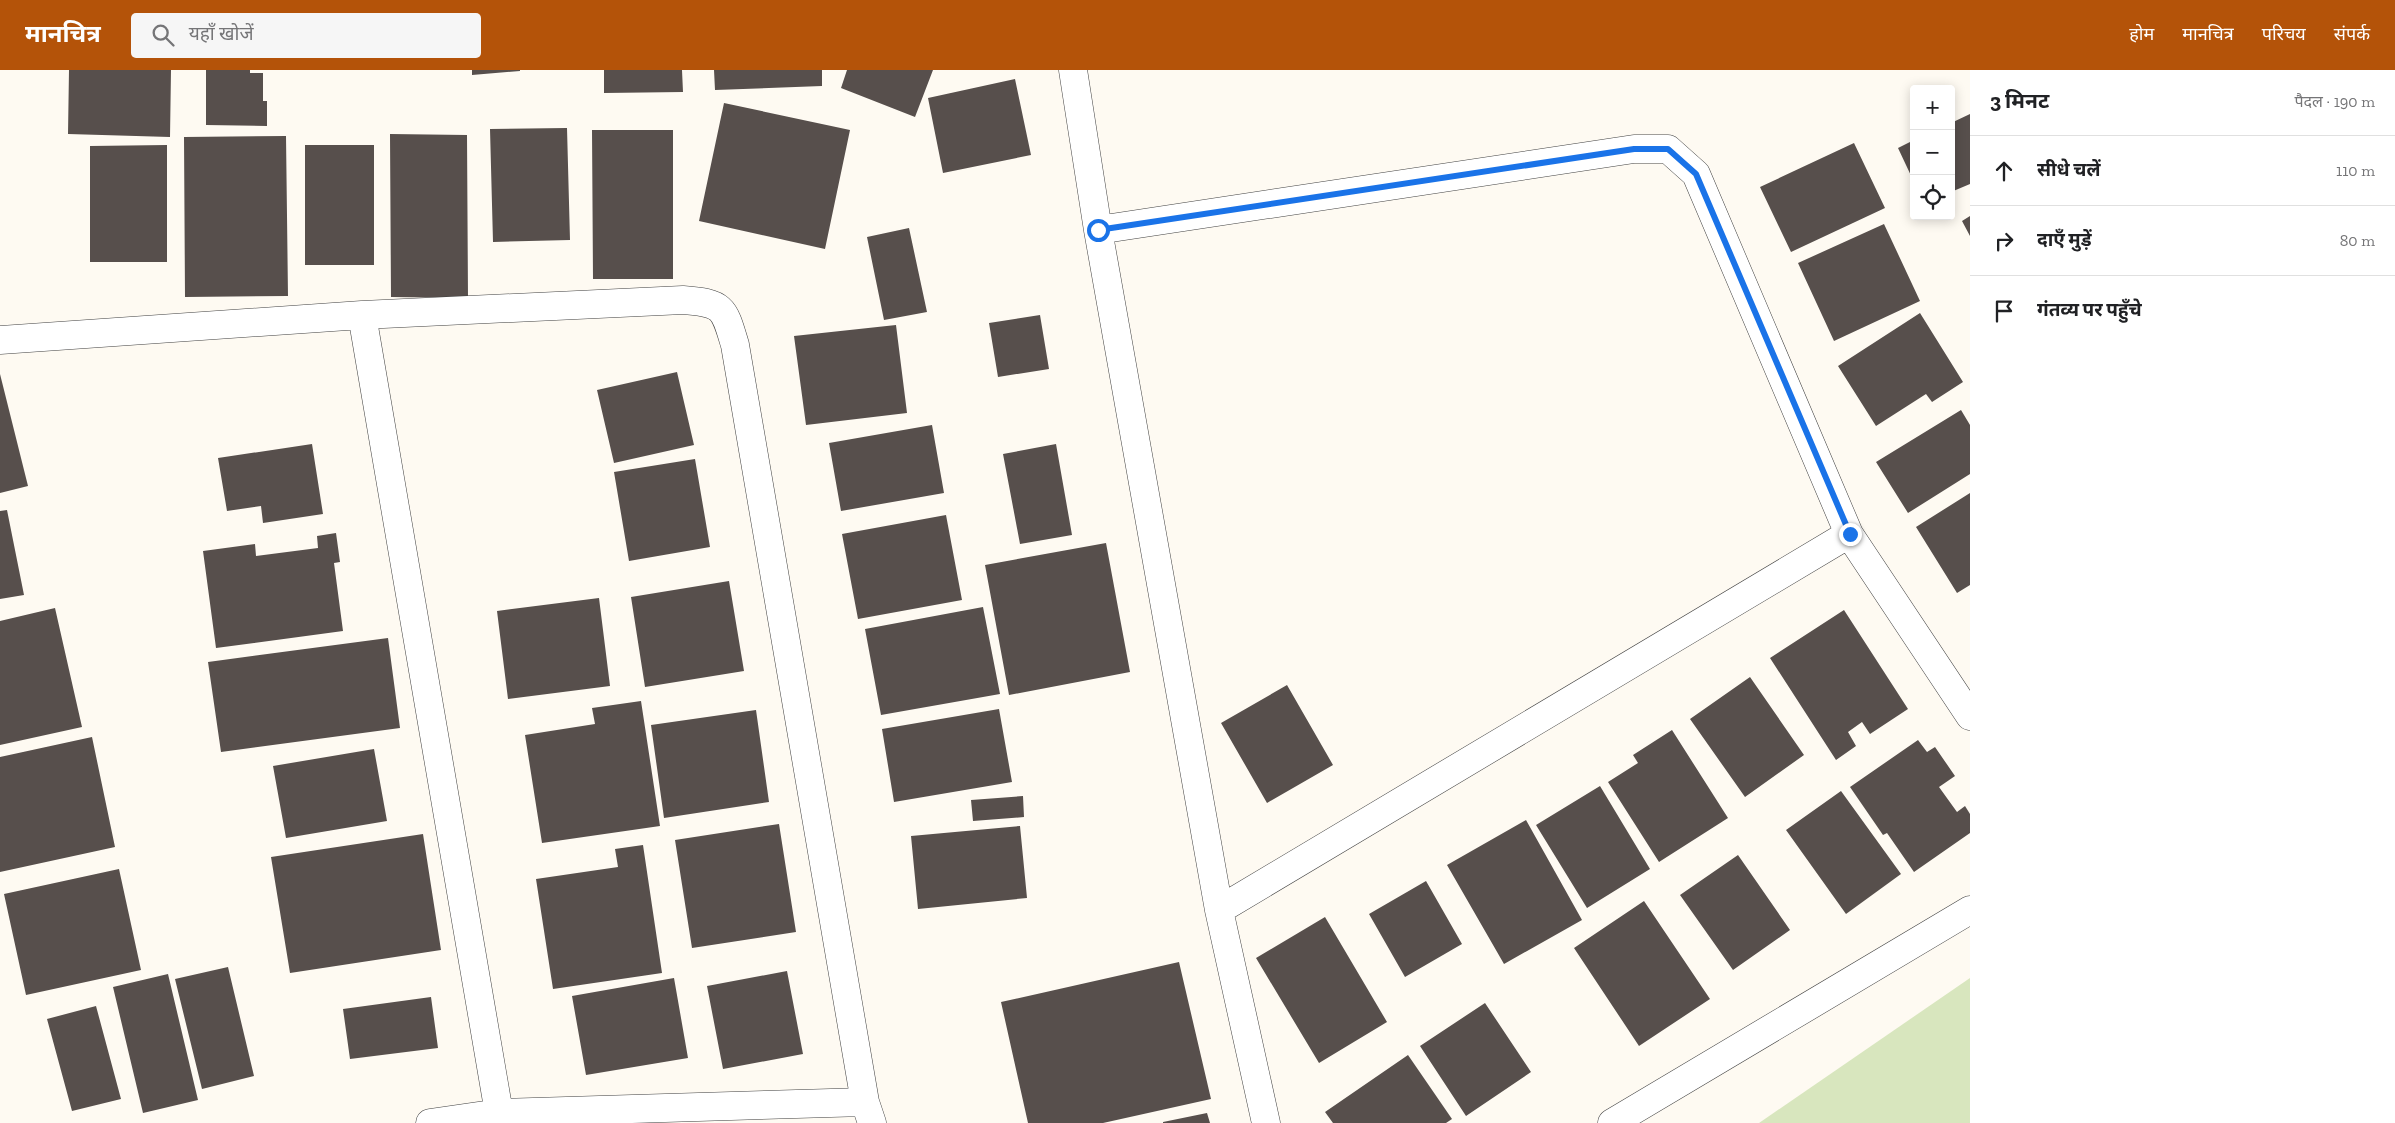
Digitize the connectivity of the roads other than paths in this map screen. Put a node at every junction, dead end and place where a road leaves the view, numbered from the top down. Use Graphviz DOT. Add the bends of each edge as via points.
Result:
graph roads {
  1 [pos="1073,70"];
  2 [pos="1098,230"];
  3 [pos="362,315"];
  4 [pos="0,340"];
  5 [pos="1850,534"];
  6 [pos="1970,716"];
  7 [pos="1219,910"];
  8 [pos="1970,910"];
  9 [pos="868,1112"];
  10 [pos="499,1113"];
  11 [pos="1640,1117"];
  12 [pos="430,1123"];
  13 [pos="1266,1123"];
  14 [pos="1612,1123"];
  1 -- 2 [label="street"];
  2 -- 5 [label="street" via="1634,149 1668,149 1696,174"];
  2 -- 7 [label="street"];
  3 -- 4 [label="street"];
  3 -- 9 [label="street" via="683,300 708,302 721,309 735,345"];
  3 -- 10 [label="street"];
  5 -- 6 [label="street"];
  5 -- 7 [label="street"];
  7 -- 13 [label="street"];
  8 -- 11 [label="street"];
  9 -- 10 [label="street"];
  10 -- 12 [label="street"];
  11 -- 14 [label="street"];
}
